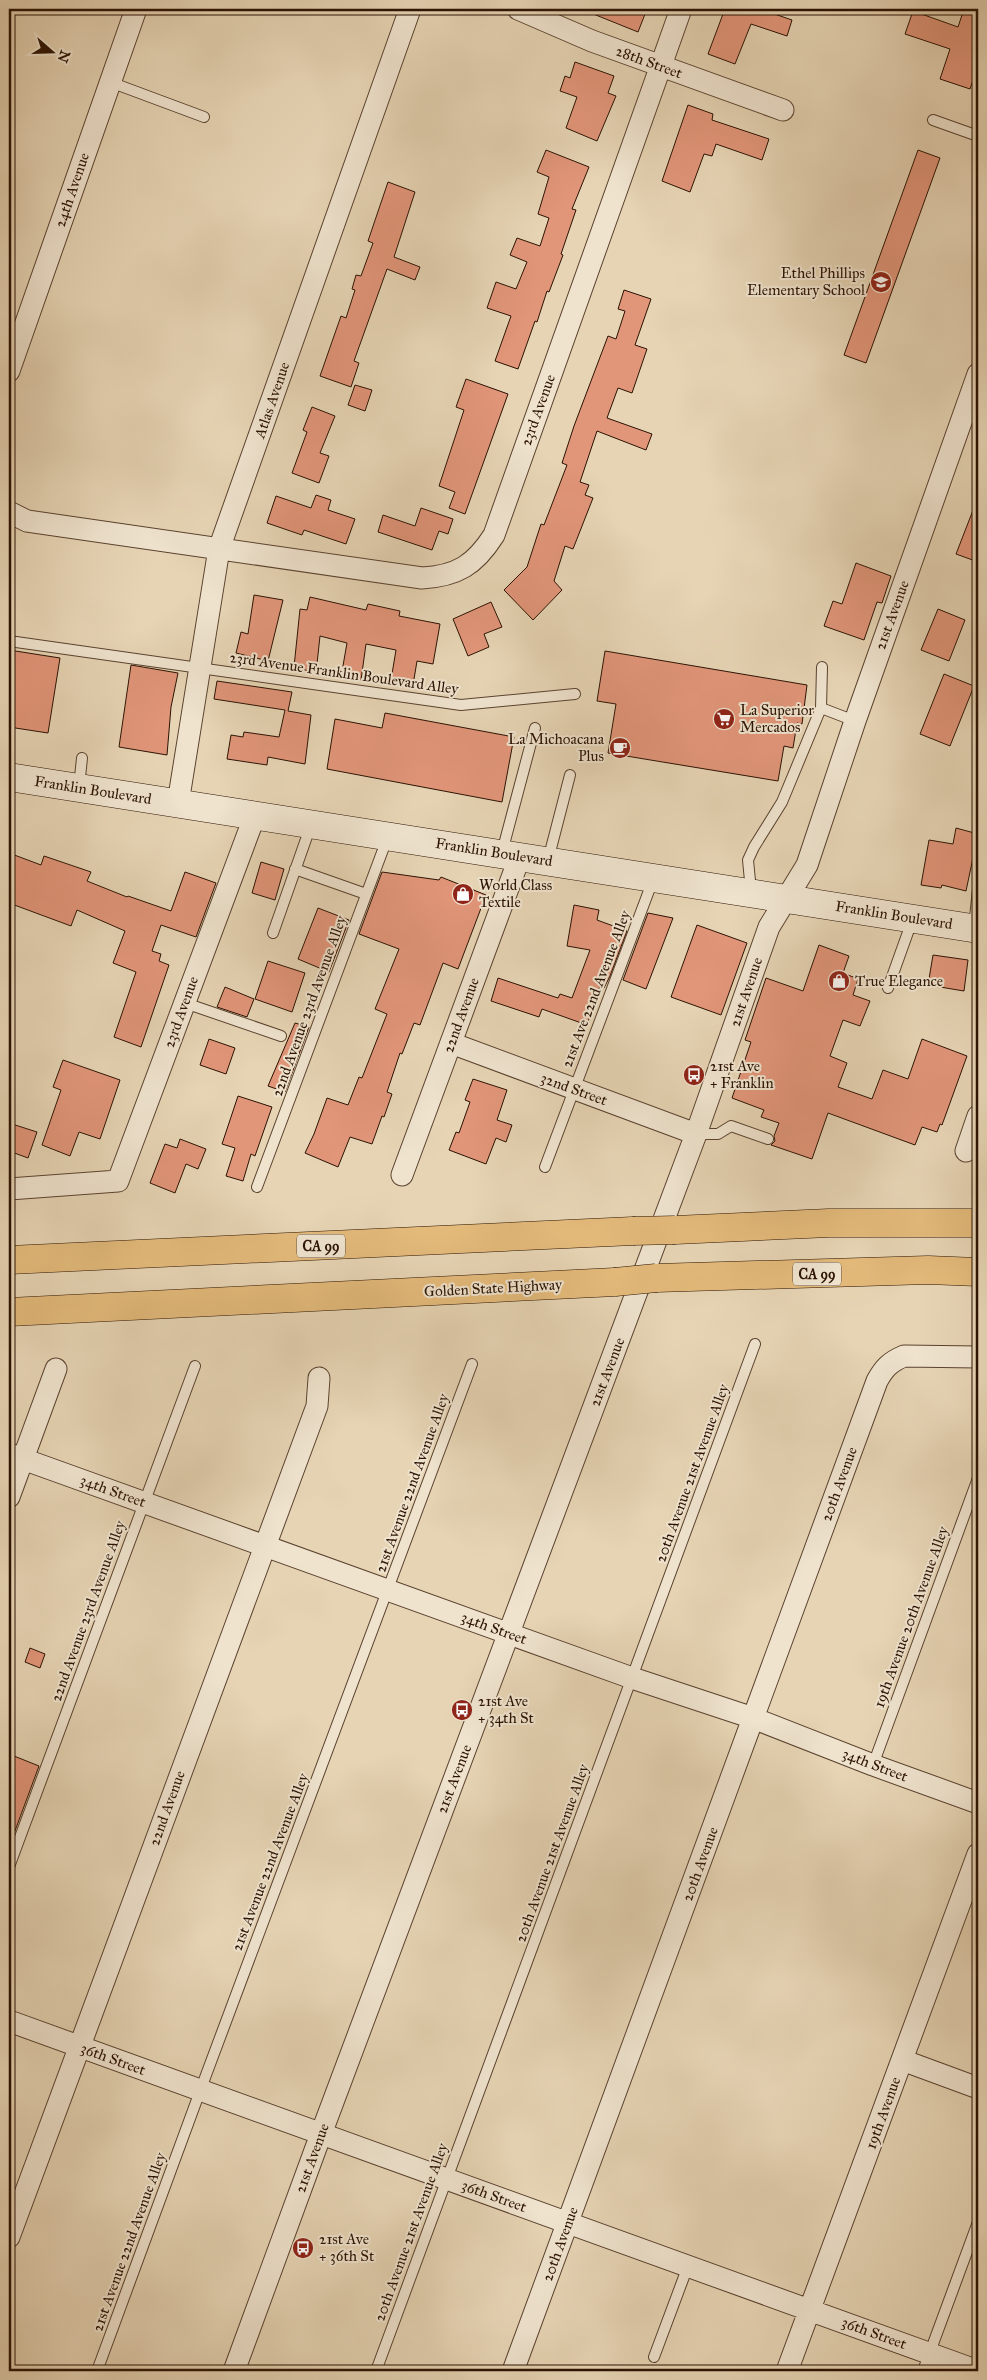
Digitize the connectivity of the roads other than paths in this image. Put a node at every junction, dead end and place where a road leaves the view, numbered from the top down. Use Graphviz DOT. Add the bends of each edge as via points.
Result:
graph roads {
  1 [pos="136,9"];
  2 [pos="410,9"];
  3 [pos="518,9"];
  4 [pos="681,9"];
  5 [pos="660,67"];
  6 [pos="110,82"];
  7 [pos="783,110"];
  8 [pos="204,117"];
  9 [pos="933,120"];
  10 [pos="978,136"];
  11 [pos="9,371"];
  12 [pos="978,374"];
  13 [pos="9,512"];
  14 [pos="219,549"];
  15 [pos="9,641"];
  16 [pos="822,667"];
  17 [pos="200,669"];
  18 [pos="575,694"];
  19 [pos="822,708"];
  20 [pos="855,722"];
  21 [pos="535,728"];
  22 [pos="82,758"];
  23 [pos="570,775"];
  24 [pos="9,777"];
  25 [pos="79,788"];
  26 [pos="178,803"];
  27 [pos="255,815"];
  28 [pos="311,824"];
  29 [pos="388,835"];
  30 [pos="511,854"];
  31 [pos="548,860"];
  32 [pos="295,869"];
  33 [pos="654,877"];
  34 [pos="978,888"];
  35 [pos="751,892"];
  36 [pos="366,894"];
  37 [pos="789,897"];
  38 [pos="913,918"];
  39 [pos="976,928"];
  40 [pos="273,933"];
  41 [pos="888,988"];
  42 [pos="185,1003"];
  43 [pos="281,1036"];
  44 [pos="451,1043"];
  45 [pos="575,1089"];
  46 [pos="978,1116"];
  47 [pos="696,1134"];
  48 [pos="768,1139"];
  49 [pos="966,1151"];
  50 [pos="545,1167"];
  51 [pos="402,1175"];
  52 [pos="257,1187"];
  53 [pos="9,1189"];
  54 [pos="978,1223"];
  55 [pos="9,1260"];
  56 [pos="978,1272"];
  57 [pos="9,1312"];
  58 [pos="756,1344"];
  59 [pos="978,1357"];
  60 [pos="472,1364"];
  61 [pos="195,1366"];
  62 [pos="56,1369"];
  63 [pos="319,1378"];
  64 [pos="16,1457"];
  65 [pos="978,1478"];
  66 [pos="9,1497"];
  67 [pos="144,1502"];
  68 [pos="265,1546"];
  69 [pos="387,1590"];
  70 [pos="509,1634"];
  71 [pos="632,1678"];
  72 [pos="753,1718"];
  73 [pos="873,1765"];
  74 [pos="978,1803"];
  75 [pos="978,1854"];
  76 [pos="9,1867"];
  77 [pos="9,2021"];
  78 [pos="79,2047"];
  79 [pos="902,2060"];
  80 [pos="978,2088"];
  81 [pos="200,2090"];
  82 [pos="321,2134"];
  83 [pos="447,2179"];
  84 [pos="568,2223"];
  85 [pos="977,2227"];
  86 [pos="9,2238"];
  87 [pos="688,2266"];
  88 [pos="810,2310"];
  89 [pos="654,2357"];
  90 [pos="926,2362"];
  91 [pos="97,2371"];
  92 [pos="234,2371"];
  93 [pos="376,2371"];
  94 [pos="513,2371"];
  95 [pos="787,2371"];
  96 [pos="978,2371"];
  1 -- 6 [label="street, 24th Avenue"];
  2 -- 14 [label="street, Atlas Avenue"];
  3 -- 5 [label="street, 28th Street"];
  4 -- 5 [label="street, 23rd Avenue"];
  5 -- 7 [label="street, 28th Street"];
  5 -- 14 [label="street, 23rd Avenue" via="494,535 475,560 442,577 422,578"];
  6 -- 8 [label="lane"];
  6 -- 11 [label="street, 24th Avenue"];
  9 -- 10 [label="lane"];
  12 -- 20 [label="street, 21st Avenue"];
  13 -- 14 [label="street" via="27,521"];
  14 -- 17 [label="street, Atlas Avenue"];
  15 -- 17 [label="lane, 23rd Avenue Franklin Boulevard Alley"];
  16 -- 19 [label="lane"];
  17 -- 18 [label="lane, 23rd Avenue Franklin Boulevard Alley" via="461,705"];
  17 -- 26 [label="street, Atlas Avenue"];
  19 -- 20 [label="lane"];
  19 -- 35 [label="lane" via="782,802 748,860"];
  20 -- 37 [label="street, 21st Avenue" via="807,865"];
  21 -- 30 [label="lane"];
  22 -- 25 [label="lane"];
  23 -- 31 [label="lane"];
  24 -- 25 [label="main road, Franklin Boulevard"];
  25 -- 26 [label="main road, Franklin Boulevard"];
  26 -- 27 [label="main road, Franklin Boulevard"];
  27 -- 28 [label="main road, Franklin Boulevard"];
  27 -- 42 [label="street, 23rd Avenue"];
  28 -- 29 [label="main road, Franklin Boulevard"];
  28 -- 32 [label="lane"];
  29 -- 30 [label="main road, Franklin Boulevard"];
  29 -- 36 [label="lane, 22nd Avenue 23rd Avenue Alley"];
  30 -- 31 [label="main road, Franklin Boulevard"];
  30 -- 44 [label="street, 22nd Avenue"];
  31 -- 33 [label="main road, Franklin Boulevard"];
  32 -- 36 [label="lane"];
  32 -- 40 [label="lane"];
  33 -- 35 [label="main road, Franklin Boulevard"];
  33 -- 45 [label="lane, 21st Ave 22nd Avenue Alley"];
  34 -- 39 [label="lane"];
  35 -- 37 [label="main road, Franklin Boulevard"];
  36 -- 52 [label="lane, 22nd Avenue 23rd Avenue Alley"];
  37 -- 38 [label="main road, Franklin Boulevard"];
  37 -- 47 [label="street, 21st Avenue" via="769,927"];
  38 -- 39 [label="main road, Franklin Boulevard"];
  38 -- 41 [label="lane"];
  42 -- 43 [label="lane"];
  42 -- 53 [label="street, 23rd Avenue" via="118,1181"];
  44 -- 45 [label="street, 32nd Street"];
  44 -- 51 [label="street, 22nd Avenue"];
  45 -- 47 [label="street, 32nd Street"];
  45 -- 50 [label="lane, 21st Ave 22nd Avenue Alley"];
  46 -- 49 [label="street"];
  47 -- 48 [label="lane" via="718,1134 731,1126"];
  47 -- 70 [label="street, 21st Avenue"];
  54 -- 55 [label="highway, CA 99, bridge" via="830,1223"];
  56 -- 57 [label="highway, Golden State Highway / CA 99, bridge" via="928,1270 656,1278"];
  58 -- 71 [label="lane, 20th Avenue 21st Avenue Alley"];
  59 -- 72 [label="street, 20th Avenue" via="904,1356 884,1369"];
  60 -- 69 [label="lane, 21st Avenue 22nd Avenue Alley"];
  61 -- 67 [label="lane, 22nd Avenue 23rd Avenue Alley"];
  62 -- 64 [label="street"];
  63 -- 68 [label="street, 22nd Avenue" via="317,1406"];
  64 -- 66 [label="street"];
  64 -- 67 [label="street, 34th Street"];
  65 -- 73 [label="lane, 19th Avenue 20th Avenue Alley"];
  67 -- 68 [label="street, 34th Street"];
  67 -- 76 [label="lane, 22nd Avenue 23rd Avenue Alley"];
  68 -- 69 [label="street, 34th Street"];
  68 -- 78 [label="street, 22nd Avenue"];
  69 -- 70 [label="street, 34th Street"];
  69 -- 81 [label="lane, 21st Avenue 22nd Avenue Alley"];
  70 -- 71 [label="street, 34th Street"];
  70 -- 82 [label="street, 21st Avenue"];
  71 -- 72 [label="street, 34th Street"];
  71 -- 83 [label="lane, 20th Avenue 21st Avenue Alley"];
  72 -- 73 [label="street, 34th Street"];
  72 -- 84 [label="street, 20th Avenue"];
  73 -- 74 [label="street, 34th Street"];
  75 -- 79 [label="street, 19th Avenue"];
  77 -- 78 [label="street, 36th Street"];
  78 -- 81 [label="street, 36th Street"];
  78 -- 86 [label="street, 22nd Avenue"];
  79 -- 80 [label="street"];
  79 -- 88 [label="street, 19th Avenue"];
  81 -- 82 [label="street, 36th Street"];
  81 -- 91 [label="lane, 21st Avenue 22nd Avenue Alley"];
  82 -- 83 [label="street, 36th Street"];
  82 -- 92 [label="street, 21st Avenue"];
  83 -- 84 [label="street, 36th Street"];
  83 -- 93 [label="lane, 20th Avenue 21st Avenue Alley"];
  84 -- 87 [label="street, 36th Street"];
  84 -- 94 [label="street, 20th Avenue"];
  85 -- 90 [label="lane"];
  87 -- 88 [label="street, 36th Street"];
  87 -- 89 [label="lane"];
  88 -- 90 [label="street, 36th Street"];
  88 -- 95 [label="street, 19th Avenue"];
  90 -- 96 [label="street, 36th Street"];
}
